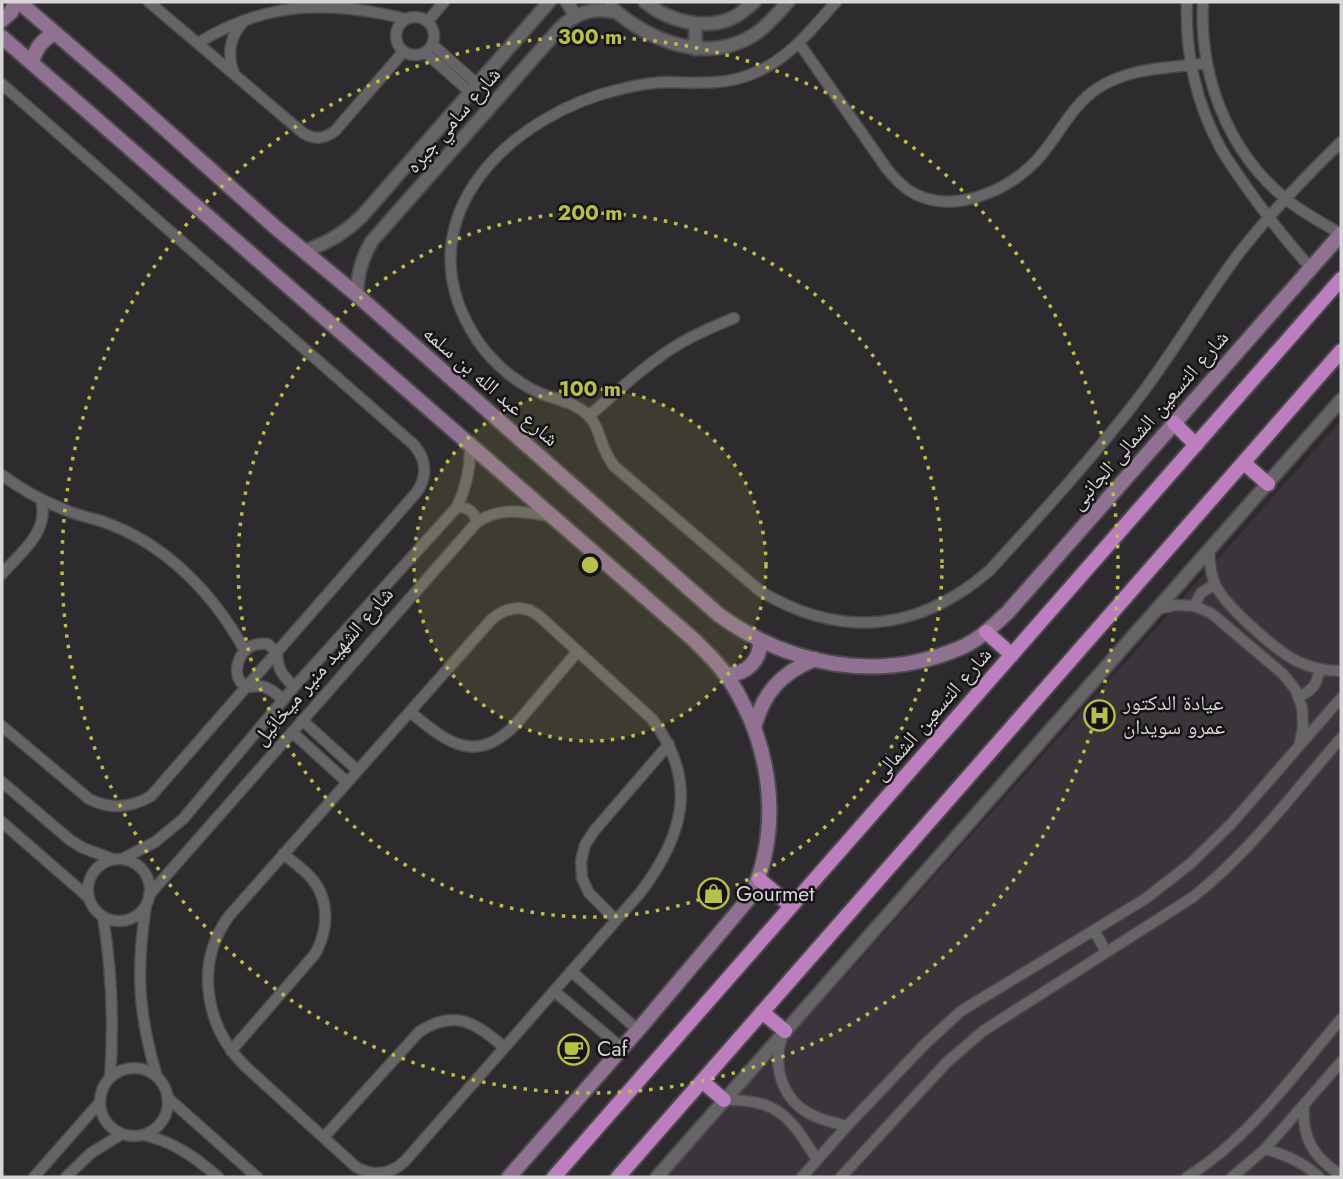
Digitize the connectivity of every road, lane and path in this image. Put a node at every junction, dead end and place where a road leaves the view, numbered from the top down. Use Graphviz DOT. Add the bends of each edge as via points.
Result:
graph roads {
  1 [pos="18,2"];
  2 [pos="149,2"];
  3 [pos="444,2"];
  4 [pos="549,2"];
  5 [pos="567,2"];
  6 [pos="605,2"];
  7 [pos="645,2"];
  8 [pos="754,2"];
  9 [pos="788,2"];
  10 [pos="836,2"];
  11 [pos="1187,4"];
  12 [pos="1203,4"];
  13 [pos="616,12"];
  14 [pos="573,16"];
  15 [pos="406,19"];
  16 [pos="2,20"];
  17 [pos="246,20"];
  18 [pos="428,21"];
  19 [pos="695,23"];
  20 [pos="55,33"];
  21 [pos="2,37"];
  22 [pos="198,43"];
  23 [pos="799,43"];
  24 [pos="429,49"];
  25 [pos="696,49"];
  26 [pos="403,52"];
  27 [pos="32,62"];
  28 [pos="1207,63"];
  29 [pos="1191,65"];
  30 [pos="234,75"];
  31 [pos="2,84"];
  32 [pos="474,88"];
  33 [pos="1341,142"];
  34 [pos="1285,199"];
  35 [pos="362,216"];
  36 [pos="1268,218"];
  37 [pos="379,234"];
  38 [pos="1341,234"];
  39 [pos="304,251"];
  40 [pos="1311,268"];
  41 [pos="1341,279"];
  42 [pos="357,295"];
  43 [pos="734,318"];
  44 [pos="1341,351"];
  45 [pos="1341,400"];
  46 [pos="589,415"];
  47 [pos="1174,423"];
  48 [pos="470,444"];
  49 [pos="1196,445"];
  50 [pos="1244,463"];
  51 [pos="2,475"];
  52 [pos="1268,484"];
  53 [pos="41,499"];
  54 [pos="457,507"];
  55 [pos="551,516"];
  56 [pos="477,522"];
  57 [pos="1209,551"];
  58 [pos="2,574"];
  59 [pos="1215,584"];
  60 [pos="1194,606"];
  61 [pos="1158,609"];
  62 [pos="986,632"];
  63 [pos="760,640"];
  64 [pos="245,650"];
  65 [pos="578,651"];
  66 [pos="277,653"];
  67 [pos="1012,655"];
  68 [pos="815,659"];
  69 [pos="1319,669"];
  70 [pos="1341,671"];
  71 [pos="727,675"];
  72 [pos="247,687"];
  73 [pos="295,687"];
  74 [pos="1298,697"];
  75 [pos="1341,698"];
  76 [pos="283,700"];
  77 [pos="410,712"];
  78 [pos="302,720"];
  79 [pos="2,726"];
  80 [pos="754,729"];
  81 [pos="292,732"];
  82 [pos="1341,738"];
  83 [pos="669,744"];
  84 [pos="1299,746"];
  85 [pos="358,771"];
  86 [pos="2,782"];
  87 [pos="347,782"];
  88 [pos="2,822"];
  89 [pos="283,854"];
  90 [pos="118,859"];
  91 [pos="759,879"];
  92 [pos="88,897"];
  93 [pos="148,900"];
  94 [pos="791,906"];
  95 [pos="103,917"];
  96 [pos="616,920"];
  97 [pos="1094,930"];
  98 [pos="1106,952"];
  99 [pos="571,971"];
  100 [pos="554,991"];
  101 [pos="762,1012"];
  102 [pos="1341,1019"];
  103 [pos="638,1030"];
  104 [pos="785,1031"];
  105 [pos="504,1047"];
  106 [pos="622,1048"];
  107 [pos="231,1051"];
  108 [pos="1341,1062"];
  109 [pos="157,1077"];
  110 [pos="110,1078"];
  111 [pos="702,1081"];
  112 [pos="168,1098"];
  113 [pos="724,1100"];
  114 [pos="100,1102"];
  115 [pos="1304,1105"];
  116 [pos="848,1126"];
  117 [pos="122,1134"];
  118 [pos="143,1135"];
  119 [pos="324,1137"];
  120 [pos="1265,1149"];
  121 [pos="817,1160"];
  122 [pos="1341,1175"];
  123 [pos="1190,1176"];
  124 [pos="34,1177"];
  125 [pos="66,1177"];
  126 [pos="218,1177"];
  127 [pos="257,1177"];
  128 [pos="509,1177"];
  129 [pos="554,1177"];
  130 [pos="618,1177"];
  131 [pos="657,1177"];
  132 [pos="803,1177"];
  133 [pos="841,1177"];
  134 [pos="1232,1177"];
  135 [pos="1318,1177"];
  1 -- 16 [label="main road"];
  1 -- 20 [label="main road, شارع عبد الله بن سلمه"];
  2 -- 22 [label="street"];
  3 -- 18 [label="street"];
  4 -- 32 [label="street, شارع سامي جبره"];
  5 -- 14 [label="street"];
  6 -- 13 [label="street"];
  7 -- 19 [label="street" via="668,17"];
  8 -- 19 [label="street" via="733,18"];
  9 -- 25 [label="street" via="758,32 740,42"];
  10 -- 23 [label="street"];
  11 -- 12 [label="street"];
  11 -- 29 [label="street"];
  12 -- 28 [label="street"];
  13 -- 14 [label="street" via="591,10"];
  13 -- 25 [label="street" via="655,38"];
  14 -- 37 [label="street, شارع سامي جبره"];
  15 -- 17 [label="street" via="353,6 326,5"];
  15 -- 18 [label="street" via="413,16"];
  15 -- 26 [label="street" via="396,31"];
  17 -- 22 [label="street"];
  17 -- 30 [label="street" via="237,29 229,51"];
  18 -- 24 [label="street" via="435,32"];
  19 -- 25 [label="street"];
  20 -- 27 [label="main road" via="38,46"];
  20 -- 39 [label="main road, شارع عبد الله بن سلمه"];
  21 -- 27 [label="main road"];
  22 -- 30 [label="street"];
  23 -- 29 [label="street" via="899,183 931,200 950,202 974,198 1017,177 1036,161 1083,100 1110,81 1140,71"];
  23 -- 46 [label="street" via="764,69 737,79 643,85 576,103 509,143 467,196 450,249 456,296 472,334 512,377"];
  24 -- 26 [label="street" via="418,55"];
  24 -- 32 [label="street"];
  26 -- 30 [label="street" via="335,131 319,138 303,133"];
  27 -- 48 [label="main road"];
  28 -- 29 [label="street"];
  28 -- 34 [label="street" via="1233,136"];
  29 -- 36 [label="street" via="1202,108 1220,148"];
  31 -- 66 [label="street" via="422,456 425,471 419,488"];
  32 -- 35 [label="street, شارع سامي جبره"];
  33 -- 34 [label="street"];
  34 -- 36 [label="street"];
  34 -- 38 [label="street"];
  35 -- 37 [label="street" via="368,228"];
  35 -- 39 [label="street, شارع سامي جبره" via="341,234"];
  36 -- 40 [label="street"];
  36 -- 46 [label="street" via="1113,430 999,561 951,599 910,616 866,623 832,620 799,611 760,591 614,466"];
  37 -- 42 [label="street, شارع سامي جبره" via="361,261"];
  38 -- 40 [label="main road, شارع التسعين الشمالى الجانبى"];
  39 -- 42 [label="main road, شارع عبد الله بن سلمه"];
  40 -- 47 [label="main road, شارع التسعين الشمالى الجانبى"];
  41 -- 49 [label="main road, شارع التسعين الشمالى"];
  42 -- 63 [label="main road, شارع عبد الله بن سلمه" via="706,604"];
  43 -- 46 [label="street" via="671,349"];
  44 -- 50 [label="main road"];
  45 -- 52 [label="street"];
  47 -- 49 [label="main road"];
  47 -- 62 [label="main road, شارع التسعين الشمالى الجانبى"];
  48 -- 54 [label="street, شارع الشهيد منير ميخائيل" via="468,476"];
  48 -- 55 [label="main road"];
  49 -- 67 [label="main road, شارع التسعين الشمالى"];
  50 -- 52 [label="main road"];
  50 -- 101 [label="main road"];
  51 -- 53 [label="street"];
  52 -- 57 [label="street"];
  53 -- 58 [label="street" via="41,527"];
  53 -- 64 [label="street" via="121,529 170,559 213,601"];
  54 -- 56 [label="street" via="468,509"];
  54 -- 73 [label="street, شارع الشهيد منير ميخائيل"];
  55 -- 56 [label="street, شارع الشهيد منير ميخائيل" via="510,510"];
  55 -- 71 [label="main road" via="693,639"];
  56 -- 78 [label="street, شارع الشهيد منير ميخائيل"];
  57 -- 59 [label="street"];
  57 -- 61 [label="street"];
  59 -- 60 [label="street" via="1201,593"];
  59 -- 69 [label="street" via="1235,611 1280,650"];
  60 -- 61 [label="street"];
  60 -- 74 [label="street" via="1211,613 1270,662"];
  61 -- 104 [label="street"];
  62 -- 67 [label="main road"];
  62 -- 68 [label="main road, شارع عبد الله بن سلمه" via="961,647 888,666 851,667"];
  63 -- 68 [label="main road, شارع عبد الله بن سلمه"];
  63 -- 71 [label="main road" via="758,656 748,669"];
  64 -- 66 [label="street" via="268,644"];
  64 -- 72 [label="street" via="237,673"];
  65 -- 77 [label="street" via="516,724 494,741 480,746 451,742"];
  65 -- 77 [label="street" via="538,615 508,609 491,620"];
  65 -- 83 [label="street" via="652,719"];
  66 -- 72 [label="street"];
  66 -- 73 [label="street" via="280,672"];
  67 -- 94 [label="main road, شارع التسعين الشمالى"];
  68 -- 80 [label="main road" via="775,685"];
  69 -- 70 [label="street"];
  69 -- 74 [label="street" via="1314,688"];
  71 -- 80 [label="main road"];
  72 -- 76 [label="street" via="268,688"];
  72 -- 79 [label="street" via="158,790 128,806 89,799"];
  73 -- 76 [label="street, شارع الشهيد منير ميخائيل"];
  74 -- 84 [label="street" via="1303,727"];
  75 -- 84 [label="street"];
  76 -- 90 [label="street, شارع الشهيد منير ميخائيل" via="183,819 155,842"];
  77 -- 85 [label="street"];
  78 -- 81 [label="street, شارع الشهيد منير ميخائيل"];
  78 -- 85 [label="street"];
  80 -- 91 [label="main road" via="765,762 770,808"];
  81 -- 87 [label="street"];
  81 -- 93 [label="street, شارع الشهيد منير ميخائيل"];
  82 -- 98 [label="street" via="1215,880"];
  83 -- 96 [label="street" via="682,789 677,824 658,867"];
  83 -- 96 [label="street" via="585,845 582,878 589,893"];
  84 -- 97 [label="street" via="1190,864"];
  85 -- 87 [label="street"];
  86 -- 90 [label="street" via="71,841"];
  87 -- 89 [label="street"];
  88 -- 92 [label="street"];
  89 -- 107 [label="street" via="229,916 210,951 211,1004"];
  89 -- 107 [label="street" via="312,878 318,889 325,912 323,936 315,954"];
  90 -- 92 [label="street" via="93,873"];
  90 -- 93 [label="street" via="144,871 150,887"];
  91 -- 94 [label="main road"];
  91 -- 103 [label="main road" via="751,896"];
  92 -- 95 [label="street"];
  93 -- 95 [label="street" via="128,920"];
  93 -- 109 [label="street" via="141,938 141,1009"];
  94 -- 129 [label="main road, شارع التسعين الشمالى"];
  95 -- 110 [label="street" via="112,981"];
  96 -- 99 [label="street"];
  97 -- 98 [label="street"];
  97 -- 116 [label="street" via="961,1011"];
  98 -- 133 [label="street" via="964,1046"];
  99 -- 100 [label="street"];
  99 -- 103 [label="street"];
  100 -- 105 [label="street"];
  100 -- 106 [label="street"];
  101 -- 104 [label="main road"];
  101 -- 111 [label="main road"];
  102 -- 123 [label="street" via="1247,1128"];
  103 -- 106 [label="main road"];
  104 -- 113 [label="street"];
  104 -- 116 [label="street" via="777,1062 787,1093 811,1115"];
  105 -- 119 [label="street" via="468,1022 442,1021 429,1026"];
  105 -- 119 [label="street" via="405,1161 391,1171 364,1172"];
  106 -- 128 [label="main road"];
  107 -- 119 [label="street"];
  108 -- 115 [label="street"];
  109 -- 110 [label="street" via="137,1068"];
  109 -- 112 [label="street"];
  110 -- 114 [label="street"];
  111 -- 113 [label="main road"];
  111 -- 130 [label="main road"];
  112 -- 118 [label="street" via="160,1124"];
  112 -- 127 [label="street"];
  113 -- 121 [label="street" via="762,1103 779,1111"];
  113 -- 131 [label="street"];
  114 -- 117 [label="street" via="103,1118"];
  114 -- 124 [label="street"];
  115 -- 120 [label="street"];
  115 -- 122 [label="street" via="1311,1147"];
  116 -- 121 [label="street"];
  117 -- 118 [label="street"];
  117 -- 125 [label="street" via="91,1153"];
  118 -- 126 [label="street" via="183,1150"];
  120 -- 134 [label="street"];
  120 -- 135 [label="street" via="1291,1157"];
  121 -- 132 [label="street"];
}
